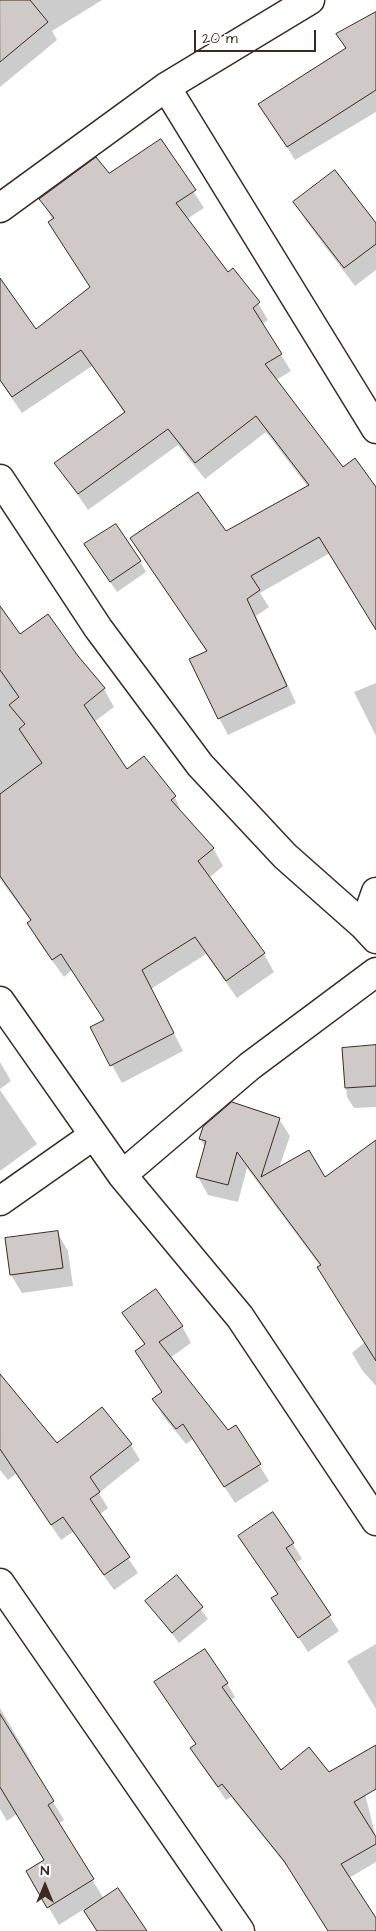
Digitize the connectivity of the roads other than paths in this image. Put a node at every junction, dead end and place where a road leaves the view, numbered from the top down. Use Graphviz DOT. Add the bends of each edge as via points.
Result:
graph roads {
  1 [pos="310,0"];
  2 [pos="166,87"];
  3 [pos="0,208"];
  4 [pos="376,429"];
  5 [pos="0,480"];
  6 [pos="376,892"];
  7 [pos="370,933"];
  8 [pos="376,972"];
  9 [pos="0,1001"];
  10 [pos="94,1135"];
  11 [pos="122,1174"];
  12 [pos="0,1201"];
  13 [pos="376,1521"];
  14 [pos="0,1583"];
  15 [pos="240,1931"];
  1 -- 2 [label="street"];
  2 -- 3 [label="street"];
  2 -- 4 [label="street"];
  5 -- 7 [label="street" via="98,628 200,765 285,856"];
  6 -- 7 [label="street"];
  8 -- 11 [label="street" via="250,1066"];
  9 -- 10 [label="street"];
  10 -- 11 [label="street"];
  10 -- 12 [label="street"];
  11 -- 13 [label="street" via="240,1317"];
  14 -- 15 [label="street"];
}
